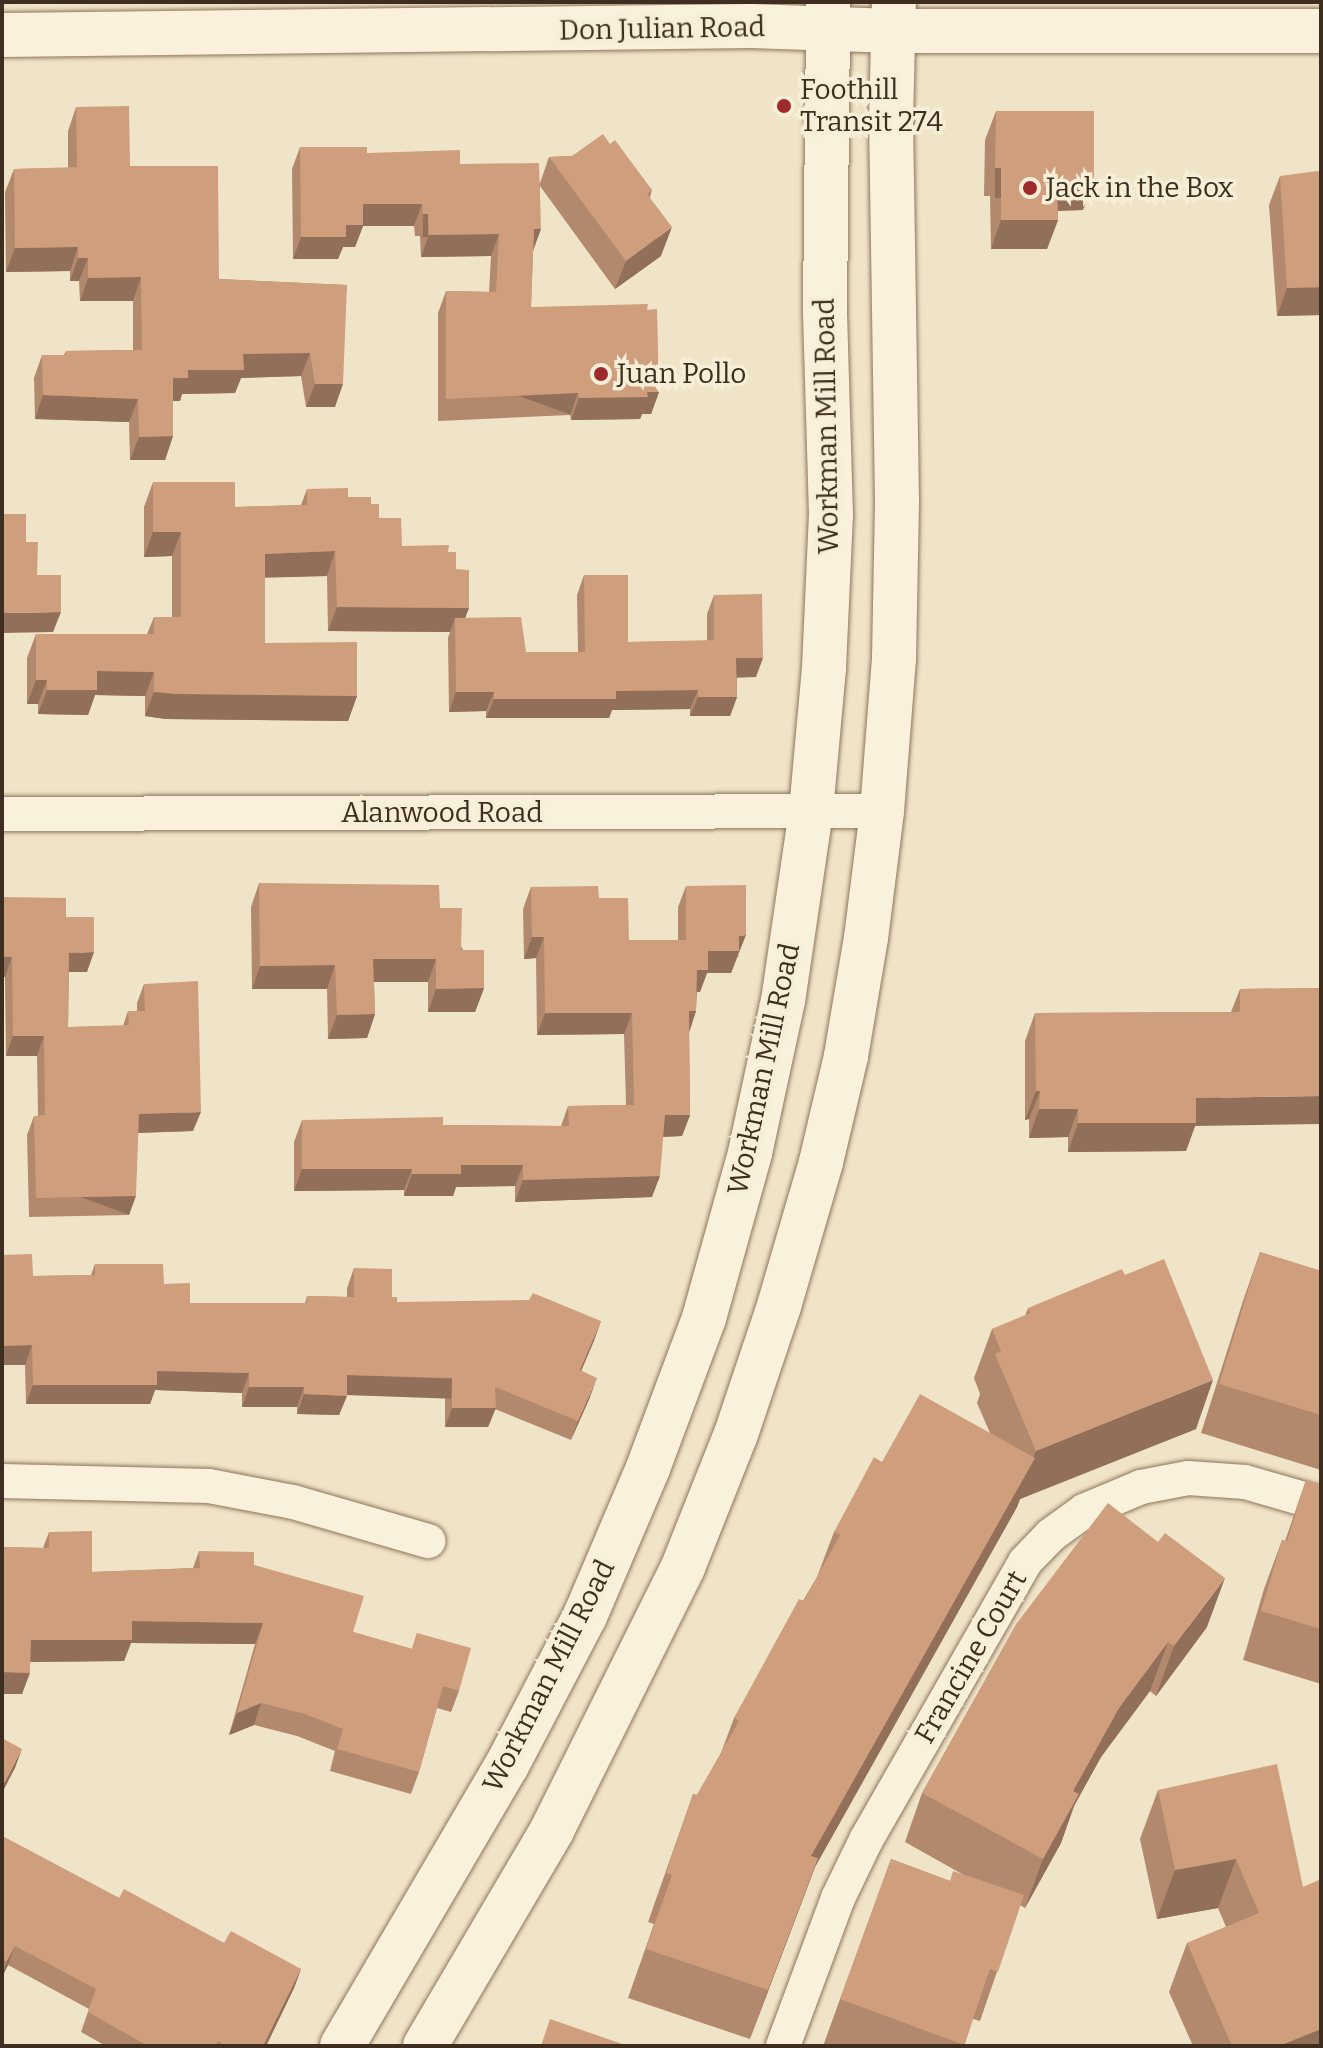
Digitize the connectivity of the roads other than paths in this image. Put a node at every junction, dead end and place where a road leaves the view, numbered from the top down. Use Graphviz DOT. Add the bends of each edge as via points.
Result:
graph roads {
  1 [pos="828,15"];
  2 [pos="893,16"];
  3 [pos="1321,31"];
  4 [pos="2,35"];
  5 [pos="811,811"];
  6 [pos="882,811"];
  7 [pos="2,814"];
  8 [pos="2,1481"];
  9 [pos="1321,1504"];
  10 [pos="428,1541"];
  11 [pos="342,2046"];
  12 [pos="425,2046"];
  13 [pos="783,2046"];
  1 -- 2 [label="main road, Don Julian Road"];
  1 -- 4 [label="main road, Don Julian Road" via="751,26"];
  1 -- 5 [label="main road, Workman Mill Road" via="825,310 831,515"];
  2 -- 3 [label="main road, Don Julian Road"];
  2 -- 6 [label="main road" via="897,500 894,659"];
  5 -- 6 [label="street, Alanwood Road"];
  5 -- 7 [label="street, Alanwood Road"];
  5 -- 11 [label="main road, Workman Mill Road" via="783,1001 750,1153 704,1318 648,1468 585,1616 507,1765"];
  6 -- 12 [label="main road" via="846,1056 791,1263 736,1434 683,1567 610,1718 552,1830"];
  8 -- 10 [label="street" via="209,1486 293,1502"];
  9 -- 13 [label="street, Francine Court" via="1245,1482 1188,1478 1141,1487 1084,1511 1051,1535 1025,1562 866,1840 838,1898"];
}
